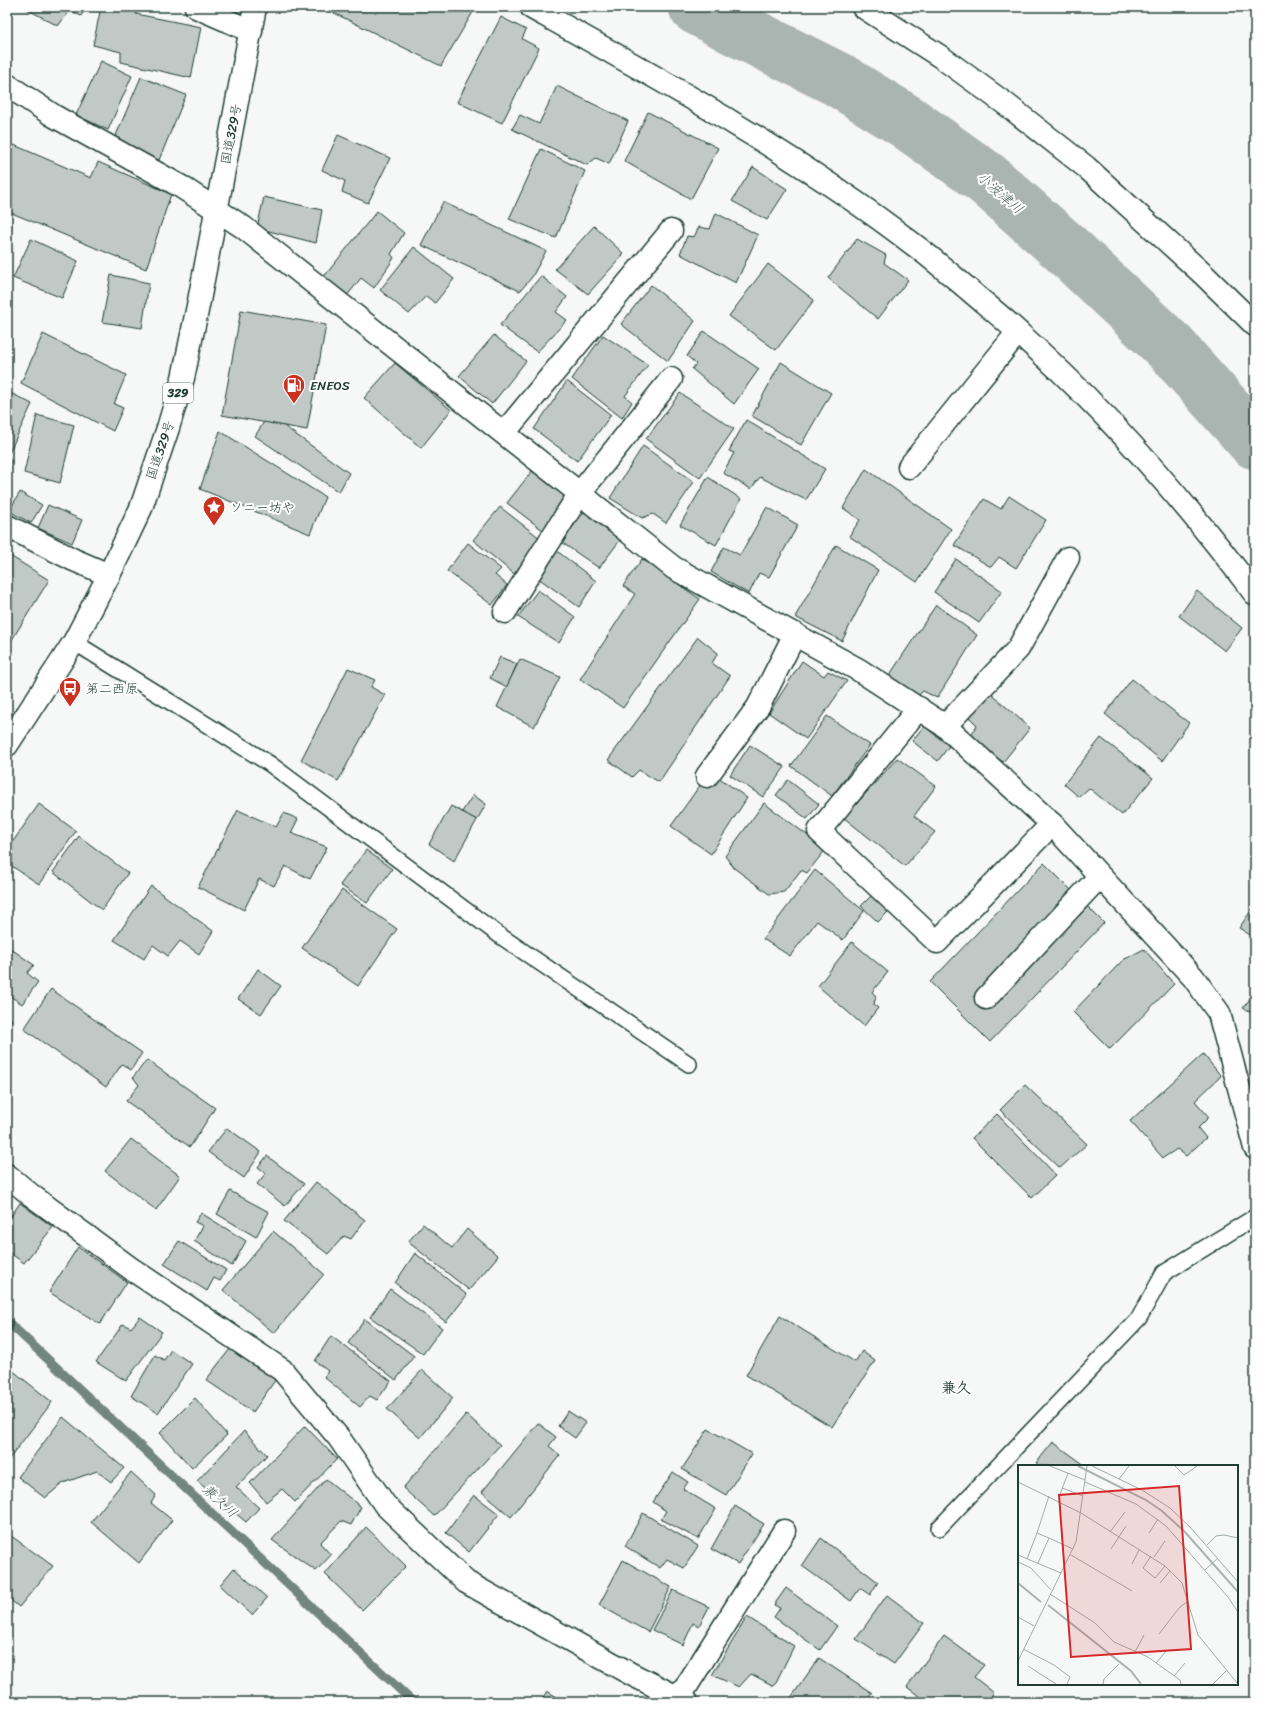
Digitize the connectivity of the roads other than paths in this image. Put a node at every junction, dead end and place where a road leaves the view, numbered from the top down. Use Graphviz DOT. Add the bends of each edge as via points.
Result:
graph roads {
  1 [pos="196,7"];
  2 [pos="255,7"];
  3 [pos="863,7"];
  4 [pos="531,8"];
  5 [pos="250,31"];
  6 [pos="7,85"];
  7 [pos="217,209"];
  8 [pos="671,231"];
  9 [pos="1255,325"];
  10 [pos="1018,332"];
  11 [pos="671,379"];
  12 [pos="504,433"];
  13 [pos="909,467"];
  14 [pos="580,493"];
  15 [pos="7,526"];
  16 [pos="1068,558"];
  17 [pos="108,575"];
  18 [pos="1255,594"];
  19 [pos="505,612"];
  20 [pos="794,634"];
  21 [pos="74,642"];
  22 [pos="919,708"];
  23 [pos="945,726"];
  24 [pos="7,744"];
  25 [pos="707,776"];
  26 [pos="1052,824"];
  27 [pos="1099,877"];
  28 [pos="986,998"];
  29 [pos="689,1064"];
  30 [pos="1255,1148"];
  31 [pos="7,1175"];
  32 [pos="1255,1217"];
  33 [pos="939,1528"];
  34 [pos="784,1531"];
  35 [pos="683,1700"];
  1 -- 5 [label="main road"];
  2 -- 5 [label="main road, 国道329号 / 329"];
  3 -- 9 [label="main road" via="1001,101 1086,167"];
  4 -- 10 [label="main road" via="668,84 793,159 915,245"];
  5 -- 7 [label="main road, 国道329号 / 329"];
  6 -- 7 [label="main road" via="54,116"];
  7 -- 12 [label="main road" via="246,229"];
  7 -- 17 [label="main road, 国道329号 / 329" via="183,378 140,508"];
  8 -- 12 [label="main road"];
  10 -- 13 [label="main road"];
  10 -- 18 [label="main road" via="1136,448 1219,546"];
  11 -- 14 [label="main road"];
  12 -- 14 [label="main road"];
  14 -- 19 [label="main road"];
  14 -- 20 [label="main road" via="674,568"];
  15 -- 17 [label="main road"];
  16 -- 23 [label="main road" via="1018,649"];
  17 -- 21 [label="main road, 国道329号 / 329"];
  20 -- 22 [label="main road" via="859,670"];
  20 -- 25 [label="main road" via="758,707"];
  21 -- 24 [label="main road, 国道329号 / 329"];
  21 -- 29 [label="lane" via="270,764 499,935"];
  22 -- 23 [label="main road"];
  22 -- 26 [label="main road" via="819,831 937,942"];
  23 -- 26 [label="main road"];
  26 -- 27 [label="main road"];
  27 -- 28 [label="main road"];
  27 -- 30 [label="main road" via="1193,977 1219,1013"];
  31 -- 35 [label="main road" via="133,1270 282,1370 339,1438 385,1505 466,1582"];
  32 -- 33 [label="lane" via="1164,1273 1139,1318"];
  34 -- 35 [label="main road"];
}
